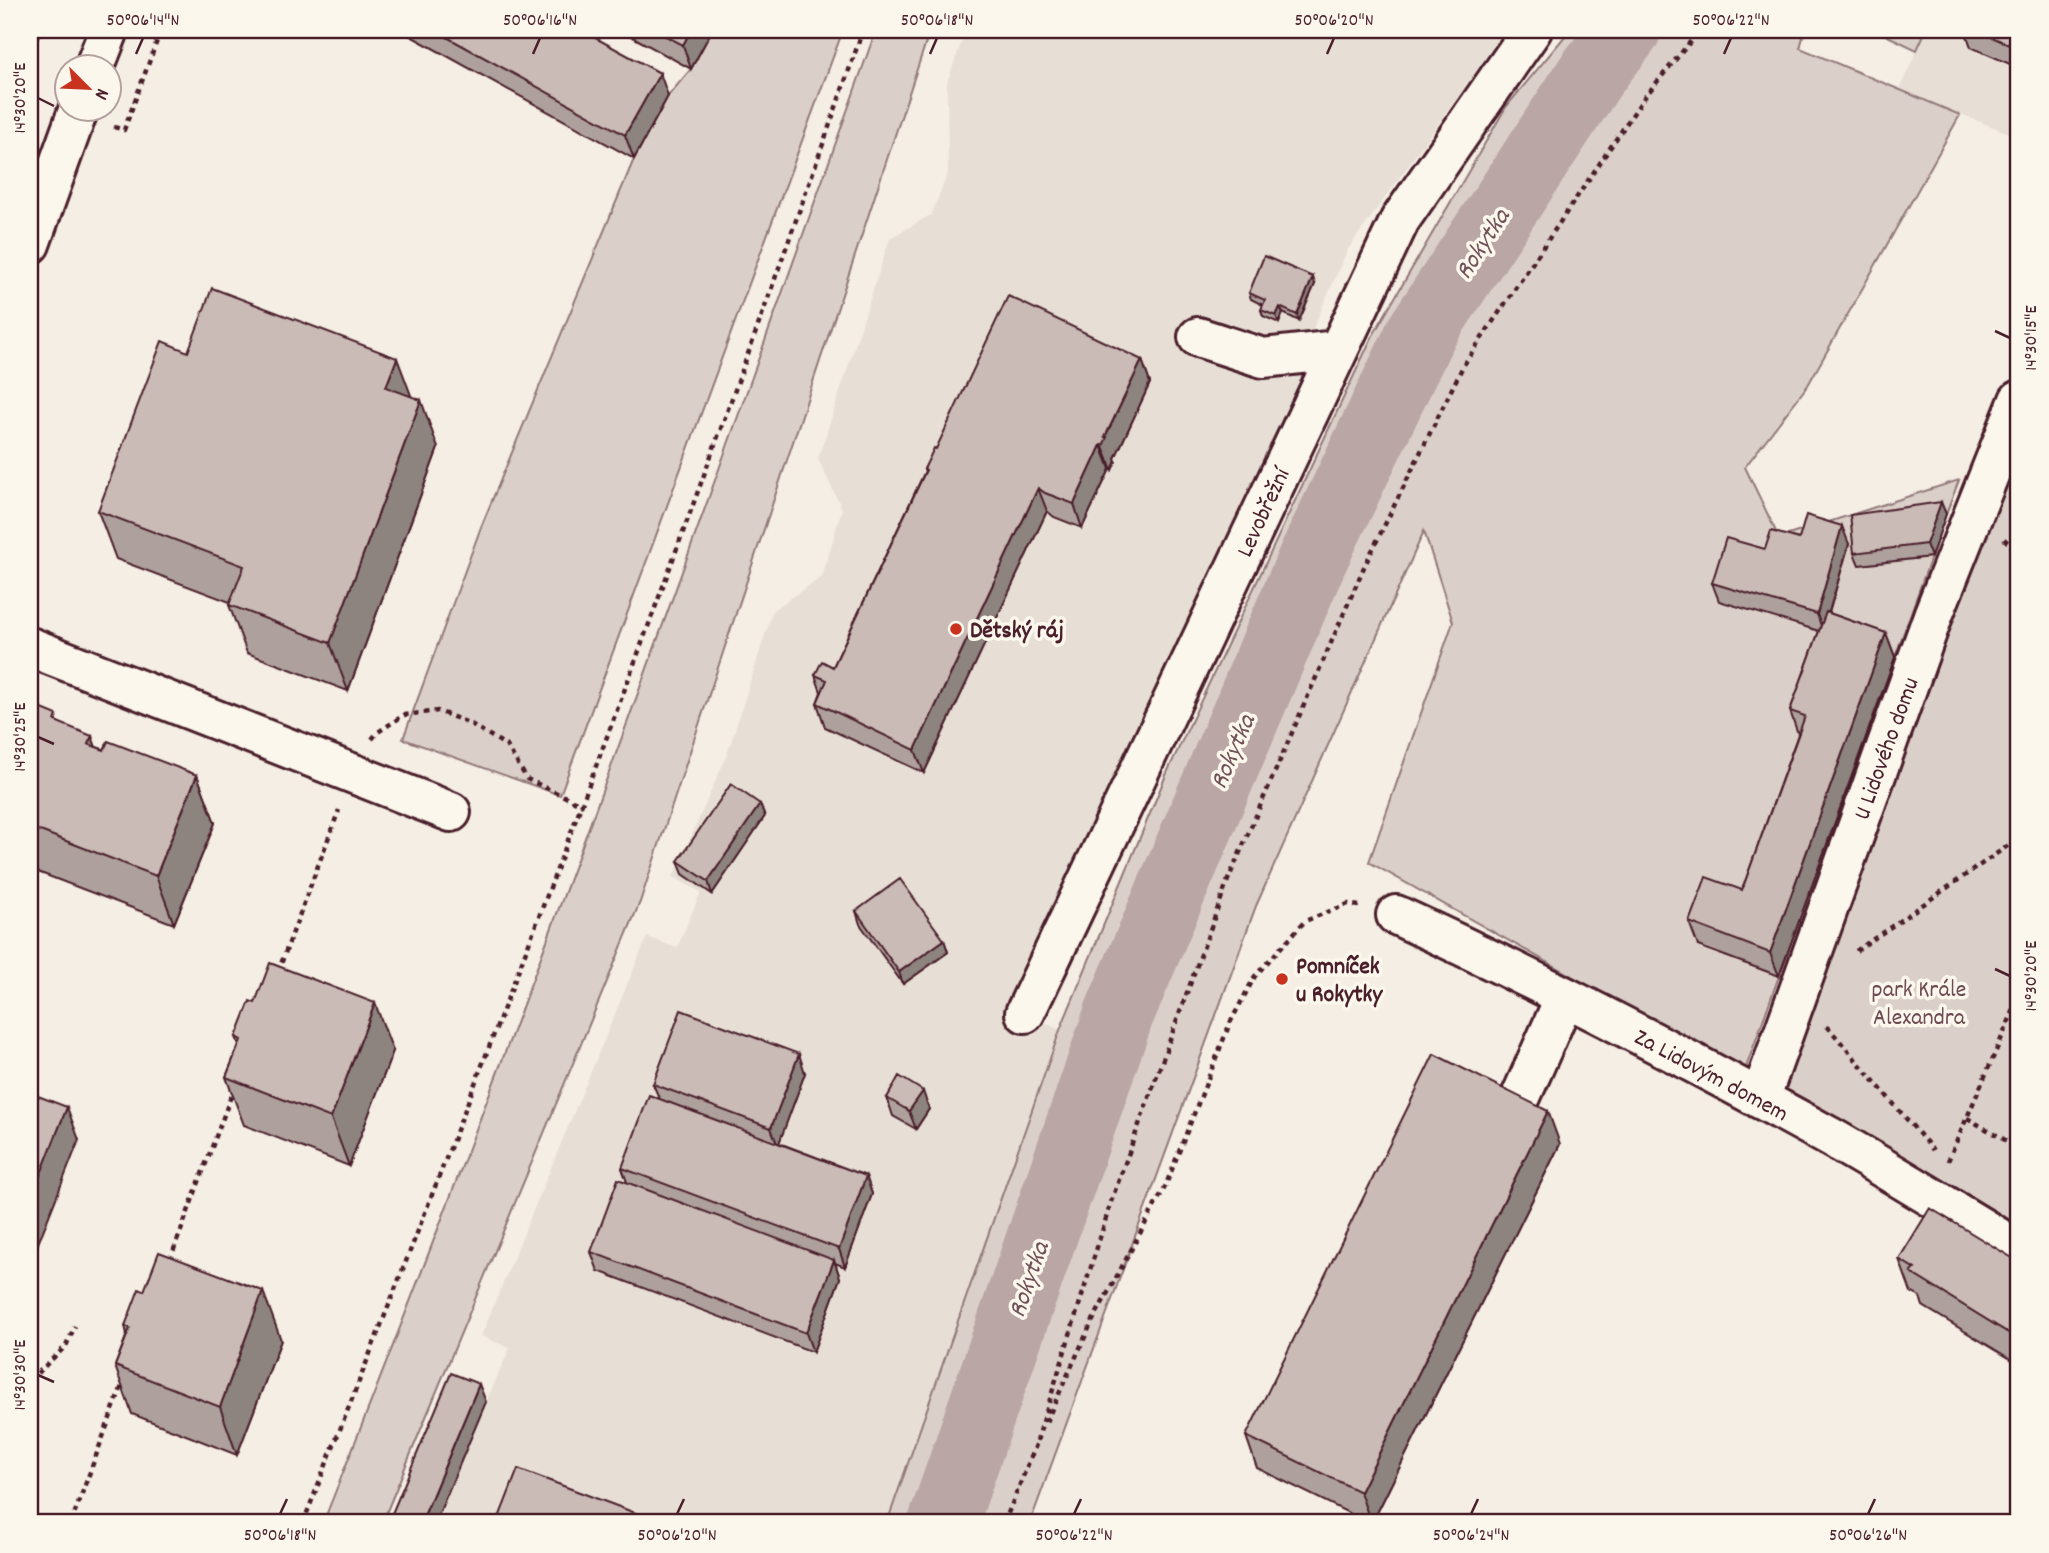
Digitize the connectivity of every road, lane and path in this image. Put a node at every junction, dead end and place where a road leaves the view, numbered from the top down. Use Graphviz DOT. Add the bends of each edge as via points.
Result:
graph roads {
  1 [pos="108,30"];
  2 [pos="863,30"];
  3 [pos="1532,30"];
  4 [pos="1700,30"];
  5 [pos="100,52"];
  6 [pos="74,122"];
  7 [pos="31,235"];
  8 [pos="1198,337"];
  9 [pos="1338,350"];
  10 [pos="2019,400"];
  11 [pos="30,647"];
  12 [pos="353,773"];
  13 [pos="583,804"];
  14 [pos="451,812"];
  15 [pos="2019,838"];
  16 [pos="1396,915"];
  17 [pos="1853,953"];
  18 [pos="275,980"];
  19 [pos="1797,991"];
  20 [pos="1565,997"];
  21 [pos="2019,998"];
  22 [pos="1026,1013"];
  23 [pos="236,1084"];
  24 [pos="1760,1100"];
  25 [pos="1967,1118"];
  26 [pos="1511,1119"];
  27 [pos="2019,1148"];
  28 [pos="2019,1250"];
  29 [pos="168,1265"];
  30 [pos="75,1326"];
  31 [pos="30,1380"];
  32 [pos="124,1381"];
  33 [pos="1037,1441"];
  34 [pos="71,1523"];
  35 [pos="303,1523"];
  36 [pos="1004,1523"];
  1 -- 5 [label="street"];
  2 -- 13 [label="path"];
  3 -- 9 [label="street, Levobřežní" via="1400,220"];
  4 -- 33 [label="path" via="1643,99 1463,366 1364,567 1228,880 1112,1199"];
  6 -- 7 [label="street"];
  8 -- 9 [label="street" via="1263,358"];
  9 -- 22 [label="street, Levobřežní"];
  10 -- 19 [label="street, U Lidového domu" via="1934,614"];
  11 -- 12 [label="street"];
  12 -- 13 [label="path" via="360,754 378,732 404,715 438,711 507,746 527,779"];
  12 -- 14 [label="street"];
  12 -- 18 [label="path"];
  13 -- 35 [label="path"];
  15 -- 17 [label="path"];
  16 -- 20 [label="street, Za Lidovým domem"];
  16 -- 33 [label="path" via="1348,904 1305,921 1255,976 1230,1023 1165,1187 1091,1324"];
  19 -- 24 [label="street, U Lidového domu"];
  19 -- 25 [label="path" via="1946,1166"];
  20 -- 24 [label="street, Za Lidovým domem"];
  20 -- 26 [label="street"];
  21 -- 25 [label="path"];
  23 -- 29 [label="path"];
  24 -- 28 [label="street, Za Lidovým domem"];
  25 -- 27 [label="path"];
  30 -- 31 [label="path" via="66,1346"];
  32 -- 34 [label="path"];
  33 -- 36 [label="path"];
}
